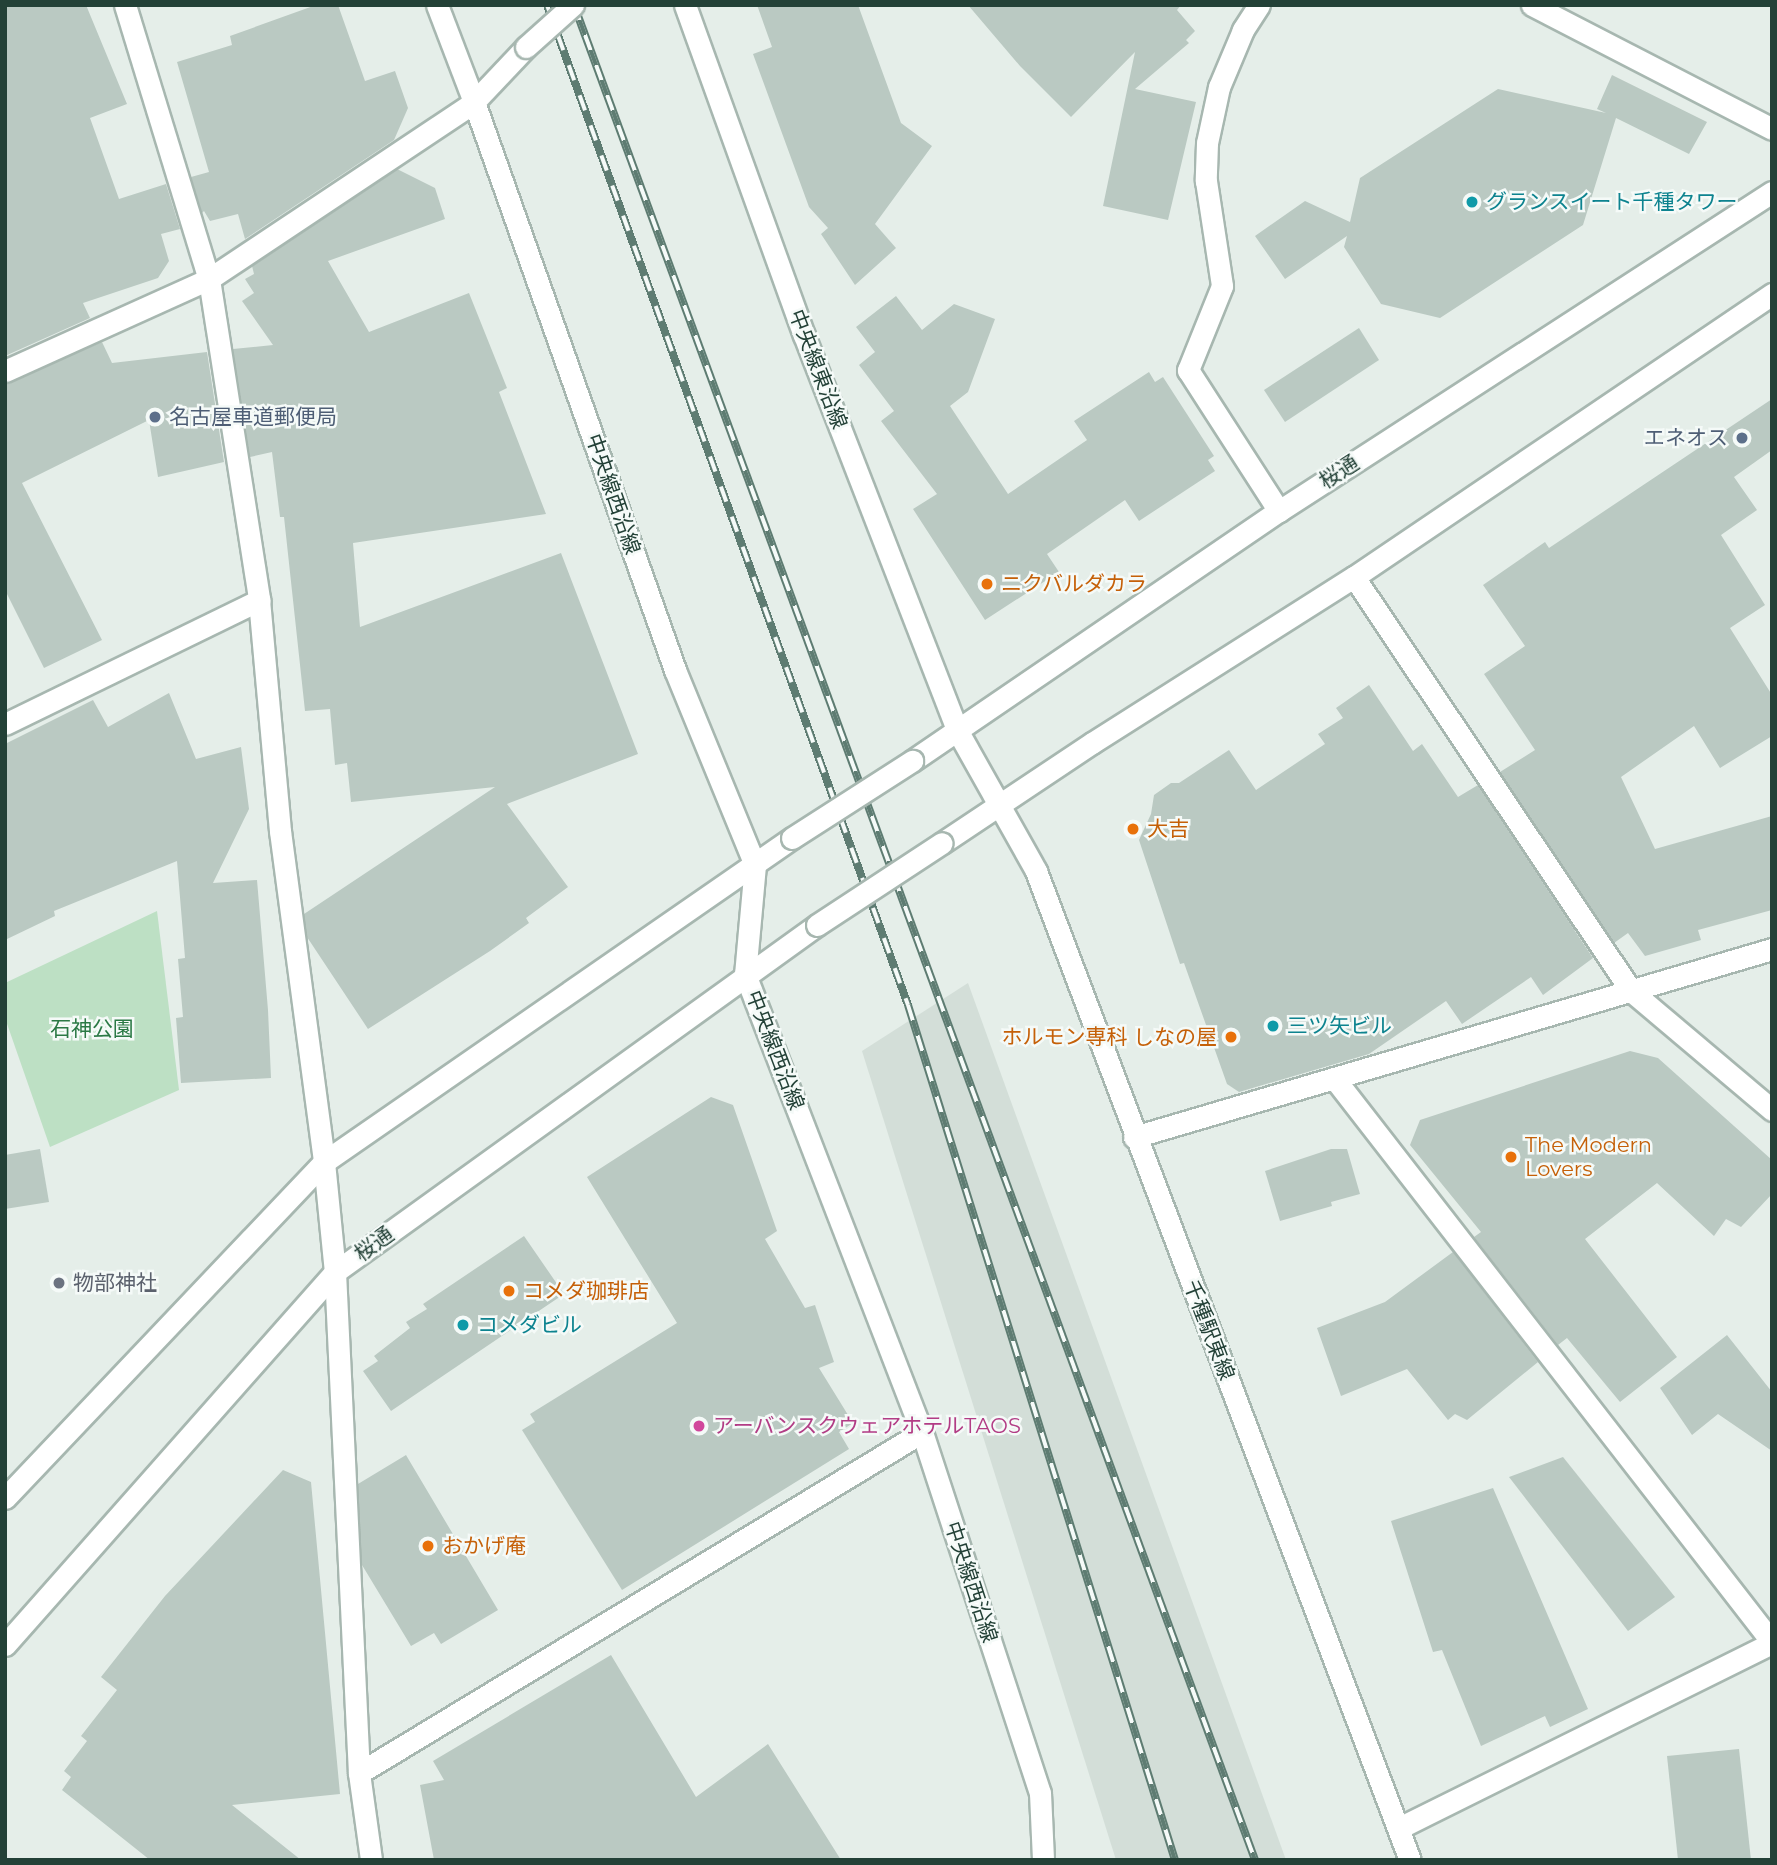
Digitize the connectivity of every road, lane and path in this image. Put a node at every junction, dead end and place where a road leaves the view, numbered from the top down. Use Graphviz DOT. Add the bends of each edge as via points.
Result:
graph roads {
  1 [pos="125,5"];
  2 [pos="437,5"];
  3 [pos="573,5"];
  4 [pos="685,5"];
  5 [pos="1259,5"];
  6 [pos="1532,5"];
  7 [pos="474,102"];
  8 [pos="1772,130"];
  9 [pos="1772,192"];
  10 [pos="209,279"];
  11 [pos="1772,294"];
  12 [pos="5,371"];
  13 [pos="1279,511"];
  14 [pos="1354,577"];
  15 [pos="259,600"];
  16 [pos="5,724"];
  17 [pos="957,730"];
  18 [pos="999,805"];
  19 [pos="755,865"];
  20 [pos="1772,949"];
  21 [pos="745,974"];
  22 [pos="1630,989"];
  23 [pos="1334,1078"];
  24 [pos="1772,1110"];
  25 [pos="1134,1137"];
  26 [pos="324,1162"];
  27 [pos="335,1272"];
  28 [pos="922,1432"];
  29 [pos="5,1498"];
  30 [pos="1772,1643"];
  31 [pos="5,1645"];
  32 [pos="359,1773"];
  33 [pos="1399,1828"];
  34 [pos="371,1860"];
  35 [pos="1043,1860"];
  36 [pos="1410,1860"];
  1 -- 10 [label="street"];
  2 -- 7 [label="street, 中央線西沿線"];
  3 -- 7 [label="street, bridge"];
  4 -- 17 [label="street, 中央線東沿線" via="804,335"];
  5 -- 13 [label="street" via="1219,87 1207,143 1206,181 1222,286 1188,370"];
  6 -- 8 [label="street"];
  7 -- 10 [label="street"];
  7 -- 19 [label="street, 中央線西沿線" via="675,670"];
  9 -- 13 [label="street, 桜通"];
  10 -- 12 [label="street"];
  10 -- 15 [label="street"];
  11 -- 14 [label="street"];
  13 -- 17 [label="street, 桜通"];
  14 -- 18 [label="street"];
  14 -- 22 [label="street"];
  15 -- 16 [label="street"];
  15 -- 26 [label="street" via="280,831"];
  17 -- 18 [label="street, 中央線東沿線"];
  17 -- 19 [label="street, 桜通, bridge"];
  18 -- 21 [label="street, 桜通, bridge"];
  18 -- 25 [label="street, 千種駅東線" via="1037,871"];
  19 -- 21 [label="street, 中央線西沿線"];
  19 -- 26 [label="street"];
  20 -- 22 [label="street"];
  21 -- 27 [label="street, 桜通"];
  21 -- 28 [label="street, 中央線西沿線"];
  22 -- 23 [label="street"];
  22 -- 24 [label="street"];
  23 -- 25 [label="street"];
  23 -- 30 [label="street"];
  25 -- 33 [label="street, 千種駅東線"];
  26 -- 27 [label="street"];
  26 -- 29 [label="street"];
  27 -- 31 [label="street, 桜通"];
  27 -- 32 [label="street"];
  28 -- 32 [label="street"];
  28 -- 35 [label="street, 中央線西沿線" via="1040,1793"];
  30 -- 33 [label="street"];
  32 -- 34 [label="street"];
  33 -- 36 [label="street, 千種駅東線"];
}
